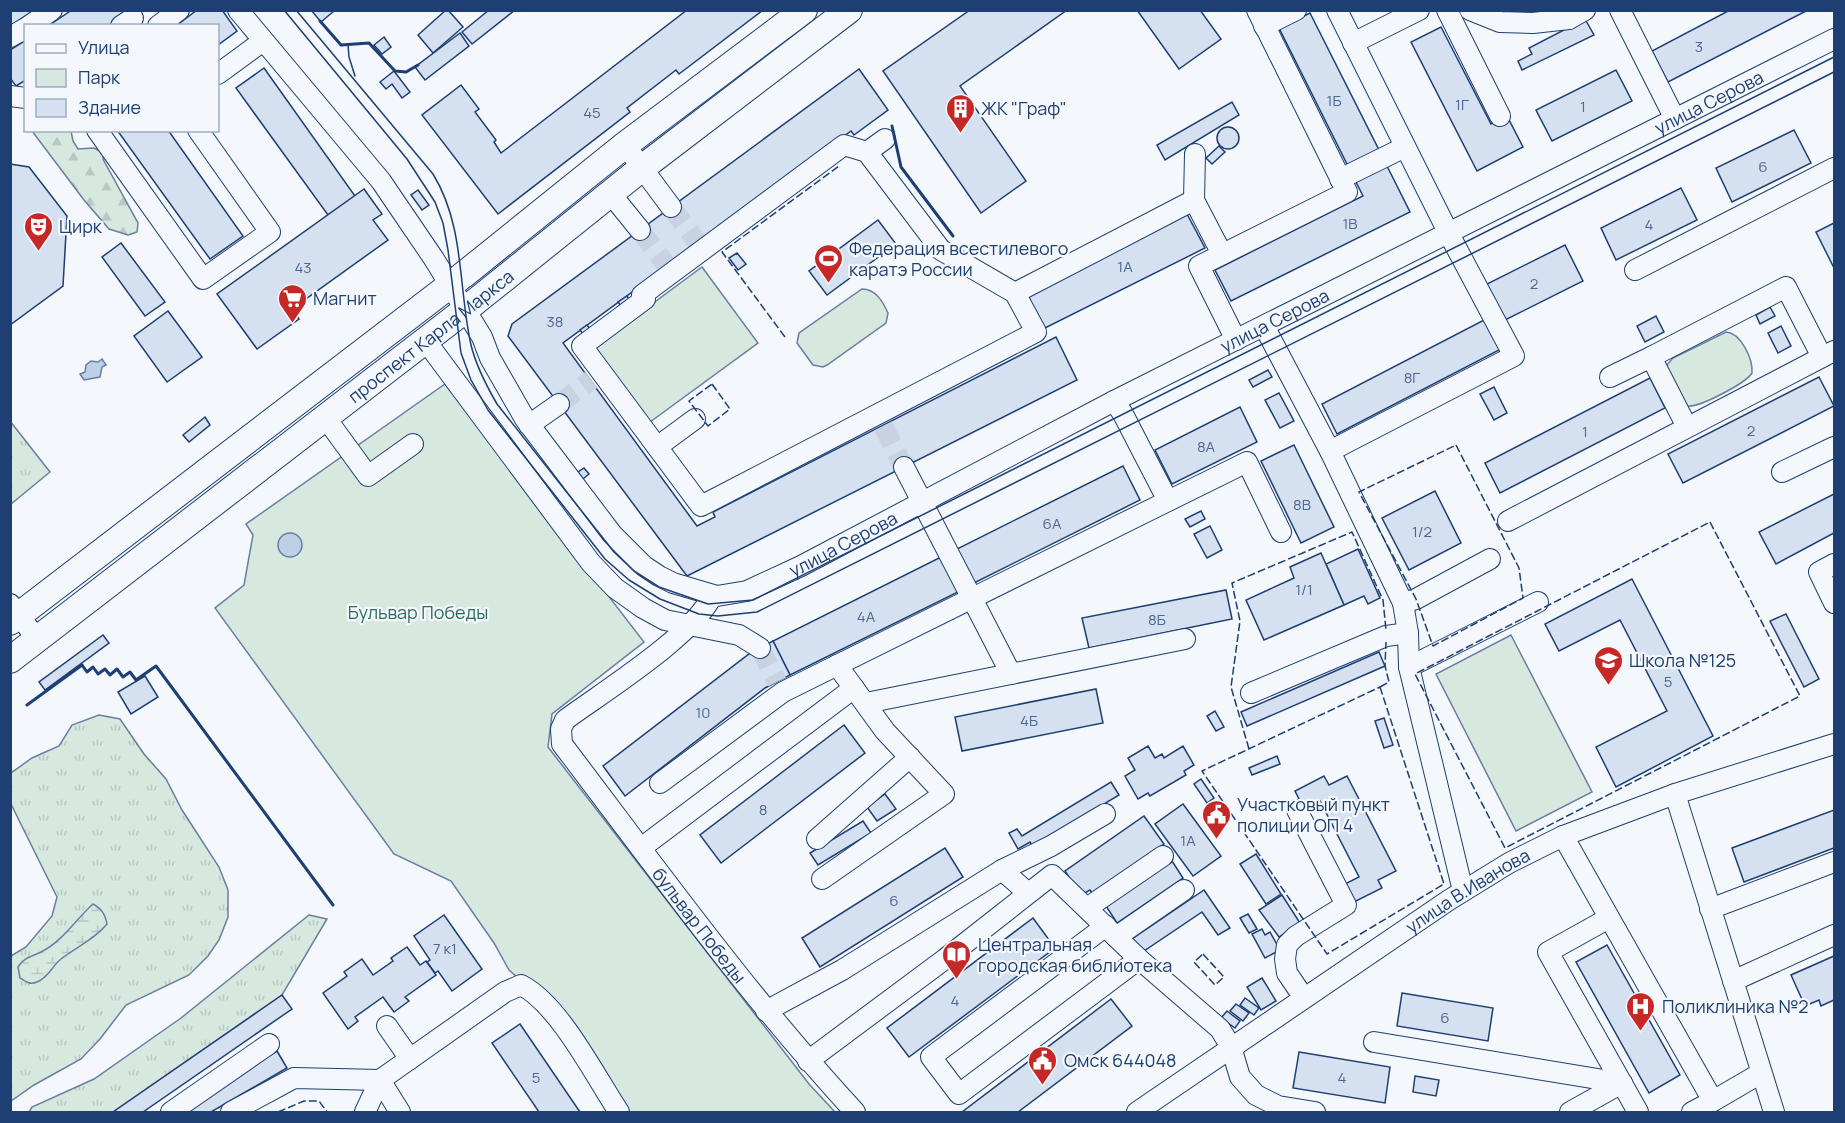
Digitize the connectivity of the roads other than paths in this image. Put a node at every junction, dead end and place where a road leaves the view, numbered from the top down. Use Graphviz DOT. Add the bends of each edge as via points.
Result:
graph roads {
  1 [pos="52,10"];
  2 [pos="179,10"];
  3 [pos="238,10"];
  4 [pos="804,10"];
  5 [pos="849,10"];
  6 [pos="1296,10"];
  7 [pos="1337,10"];
  8 [pos="1419,10"];
  9 [pos="1447,10"];
  10 [pos="1470,10"];
  11 [pos="1620,10"];
  12 [pos="1573,13"];
  13 [pos="1261,18"];
  14 [pos="31,24"];
  15 [pos="161,24"];
  16 [pos="24,29"];
  17 [pos="10,37"];
  18 [pos="1834,39"];
  19 [pos="263,42"];
  20 [pos="1353,43"];
  21 [pos="219,73"];
  22 [pos="1500,116"];
  23 [pos="1675,119"];
  24 [pos="98,132"];
  25 [pos="199,132"];
  26 [pos="885,139"];
  27 [pos="625,145"];
  28 [pos="1405,147"];
  29 [pos="867,152"];
  30 [pos="1195,154"];
  31 [pos="642,168"];
  32 [pos="1834,168"];
  33 [pos="1340,179"];
  34 [pos="610,193"];
  35 [pos="1194,200"];
  36 [pos="671,207"];
  37 [pos="640,230"];
  38 [pos="1449,234"];
  39 [pos="1222,254"];
  40 [pos="1635,270"];
  41 [pos="449,285"];
  42 [pos="1015,292"];
  43 [pos="465,310"];
  44 [pos="1264,326"];
  45 [pos="425,340"];
  46 [pos="1236,340"];
  47 [pos="1828,354"];
  48 [pos="1651,357"];
  49 [pos="1610,377"];
  50 [pos="1114,401"];
  51 [pos="559,404"];
  52 [pos="325,417"];
  53 [pos="694,419"];
  54 [pos="529,425"];
  55 [pos="1687,427"];
  56 [pos="413,444"];
  57 [pos="657,447"];
  58 [pos="1834,447"];
  59 [pos="1330,451"];
  60 [pos="904,467"];
  61 [pos="1782,472"];
  62 [pos="922,501"];
  63 [pos="1168,501"];
  64 [pos="1508,521"];
  65 [pos="1281,532"];
  66 [pos="1490,559"];
  67 [pos="1834,564"];
  68 [pos="712,596"];
  69 [pos="973,598"];
  70 [pos="1538,602"];
  71 [pos="1403,603"];
  72 [pos="1834,603"];
  73 [pos="13,614"];
  74 [pos="690,624"];
  75 [pos="1408,633"];
  76 [pos="38,639"];
  77 [pos="1185,639"];
  78 [pos="760,648"];
  79 [pos="10,660"];
  80 [pos="837,665"];
  81 [pos="1409,667"];
  82 [pos="1011,674"];
  83 [pos="1251,693"];
  84 [pos="860,695"];
  85 [pos="1834,744"];
  86 [pos="910,758"];
  87 [pos="660,783"];
  88 [pos="1675,794"];
  89 [pos="1297,810"];
  90 [pos="1105,814"];
  91 [pos="1563,836"];
  92 [pos="817,839"];
  93 [pos="641,848"];
  94 [pos="1163,856"];
  95 [pos="1834,862"];
  96 [pos="1002,870"];
  97 [pos="822,879"];
  98 [pos="1184,890"];
  99 [pos="1463,891"];
  100 [pos="1028,893"];
  101 [pos="1087,908"];
  102 [pos="1710,909"];
  103 [pos="1609,918"];
  104 [pos="1111,931"];
  105 [pos="1834,935"];
  106 [pos="1139,959"];
  107 [pos="1733,981"];
  108 [pos="1304,998"];
  109 [pos="766,1011"];
  110 [pos="387,1026"];
  111 [pos="1374,1042"];
  112 [pos="269,1044"];
  113 [pos="1232,1047"];
  114 [pos="410,1059"];
  115 [pos="808,1061"];
  116 [pos="1761,1073"];
  117 [pos="380,1080"];
  118 [pos="1622,1083"];
  119 [pos="1713,1101"];
  120 [pos="171,1113"];
  121 [pos="231,1113"];
  122 [pos="365,1113"];
  123 [pos="400,1113"];
  124 [pos="619,1113"];
  125 [pos="855,1113"];
  126 [pos="1137,1113"];
  127 [pos="1315,1113"];
  128 [pos="1570,1113"];
  129 [pos="1638,1113"];
  130 [pos="1692,1113"];
  131 [pos="1774,1113"];
  1 -- 14 [label="street"];
  2 -- 15 [label="street"];
  3 -- 19 [label="street"];
  4 -- 27 [label="main road, проспект Карла Маркса"];
  5 -- 31 [label="main road, проспект Карла Маркса"];
  6 -- 13 [label="street"];
  7 -- 20 [label="street"];
  8 -- 20 [label="street"];
  9 -- 22 [label="street"];
  10 -- 12 [label="street" via="1500,22 1533,23"];
  11 -- 23 [label="street"];
  13 -- 33 [label="street"];
  16 -- 17 [label="street"];
  18 -- 23 [label="street, улица Серова"];
  19 -- 21 [label="street"];
  19 -- 41 [label="street" via="381,181"];
  20 -- 28 [label="street"];
  23 -- 38 [label="street, улица Серова"];
  24 -- 25 [label="street" via="203,279 270,232"];
  26 -- 29 [label="street"];
  27 -- 31 [label="street"];
  27 -- 41 [label="main road, проспект Карла Маркса"];
  28 -- 33 [label="street"];
  28 -- 38 [label="street"];
  29 -- 42 [label="street" via="941,250"];
  29 -- 57 [label="street" via="844,145 669,270 642,295 645,299 582,346 596,376"];
  30 -- 35 [label="street"];
  31 -- 34 [label="main road, проспект Карла Маркса"];
  31 -- 36 [label="street"];
  32 -- 40 [label="street"];
  33 -- 39 [label="street" via="1347,192"];
  34 -- 37 [label="street"];
  34 -- 43 [label="main road, проспект Карла Маркса"];
  35 -- 39 [label="street"];
  35 -- 42 [label="street"];
  38 -- 44 [label="street, улица Серова"];
  38 -- 59 [label="street" via="1514,356"];
  39 -- 46 [label="street" via="1199,266"];
  41 -- 43 [label="street"];
  41 -- 73 [label="main road, проспект Карла Маркса"];
  42 -- 57 [label="street" via="1036,332 880,420 701,506"];
  43 -- 45 [label="main road, проспект Карла Маркса"];
  43 -- 54 [label="street"];
  44 -- 46 [label="street, улица Серова"];
  44 -- 59 [label="street"];
  45 -- 52 [label="main road, проспект Карла Маркса"];
  45 -- 74 [label="street" via="591,563 615,588 643,608 665,620"];
  46 -- 50 [label="street, улица Серова"];
  47 -- 48 [label="street" via="1786,287"];
  47 -- 55 [label="street"];
  48 -- 49 [label="street"];
  48 -- 55 [label="street"];
  50 -- 62 [label="street, улица Серова"];
  50 -- 63 [label="street"];
  51 -- 54 [label="street"];
  52 -- 56 [label="street" via="368,476"];
  52 -- 76 [label="main road, проспект Карла Маркса"];
  53 -- 57 [label="street"];
  54 -- 68 [label="street" via="612,534 644,566 674,583"];
  55 -- 64 [label="street"];
  58 -- 61 [label="street"];
  59 -- 71 [label="street"];
  60 -- 62 [label="street"];
  62 -- 68 [label="street, улица Серова" via="747,591"];
  62 -- 69 [label="street"];
  63 -- 65 [label="street" via="1246,462"];
  63 -- 69 [label="street"];
  66 -- 71 [label="street"];
  67 -- 72 [label="street" via="1819,572"];
  68 -- 74 [label="street"];
  69 -- 80 [label="street"];
  69 -- 82 [label="street"];
  70 -- 81 [label="street"];
  71 -- 75 [label="street"];
  73 -- 76 [label="street"];
  74 -- 78 [label="street" via="739,635"];
  74 -- 93 [label="street, бульвар Победы" via="565,720 561,729 562,744"];
  75 -- 81 [label="street"];
  75 -- 83 [label="street" via="1386,636"];
  76 -- 79 [label="main road, проспект Карла Маркса"];
  77 -- 82 [label="street"];
  80 -- 84 [label="street"];
  80 -- 87 [label="street" via="780,687"];
  81 -- 99 [label="street"];
  82 -- 84 [label="street"];
  84 -- 86 [label="street"];
  84 -- 93 [label="street"];
  85 -- 88 [label="street, улица В.Иванова"];
  86 -- 92 [label="street"];
  86 -- 97 [label="street" via="944,794"];
  88 -- 91 [label="street, улица В.Иванова"];
  88 -- 102 [label="street"];
  89 -- 108 [label="street" via="1346,905 1287,945 1287,973"];
  90 -- 96 [label="street"];
  91 -- 99 [label="street, улица В.Иванова"];
  91 -- 103 [label="street"];
  93 -- 109 [label="street, бульвар Победы"];
  94 -- 101 [label="street"];
  95 -- 102 [label="street"];
  96 -- 100 [label="street"];
  96 -- 109 [label="street" via="842,970"];
  98 -- 104 [label="street"];
  99 -- 108 [label="street, улица В.Иванова"];
  100 -- 101 [label="street" via="1052,875"];
  100 -- 115 [label="street"];
  101 -- 104 [label="street"];
  102 -- 107 [label="street"];
  103 -- 118 [label="street" via="1548,952"];
  103 -- 119 [label="street"];
  104 -- 106 [label="street"];
  104 -- 106 [label="street" via="931,1057 959,1094"];
  105 -- 107 [label="street"];
  106 -- 113 [label="street" via="1220,1029"];
  107 -- 116 [label="street"];
  108 -- 113 [label="street, улица В.Иванова"];
  109 -- 115 [label="street, бульвар Победы"];
  110 -- 114 [label="street"];
  111 -- 118 [label="street"];
  112 -- 120 [label="street"];
  113 -- 126 [label="street, улица В.Иванова"];
  113 -- 127 [label="street" via="1240,1077 1256,1095 1278,1106"];
  114 -- 117 [label="street"];
  114 -- 124 [label="street" via="505,992 521,985 547,1004 561,1022"];
  115 -- 125 [label="street, бульвар Победы"];
  116 -- 119 [label="street"];
  116 -- 131 [label="street"];
  117 -- 121 [label="street" via="294,1078"];
  117 -- 122 [label="street"];
  117 -- 123 [label="street"];
  118 -- 128 [label="street"];
  118 -- 129 [label="street"];
  119 -- 130 [label="street"];
}
